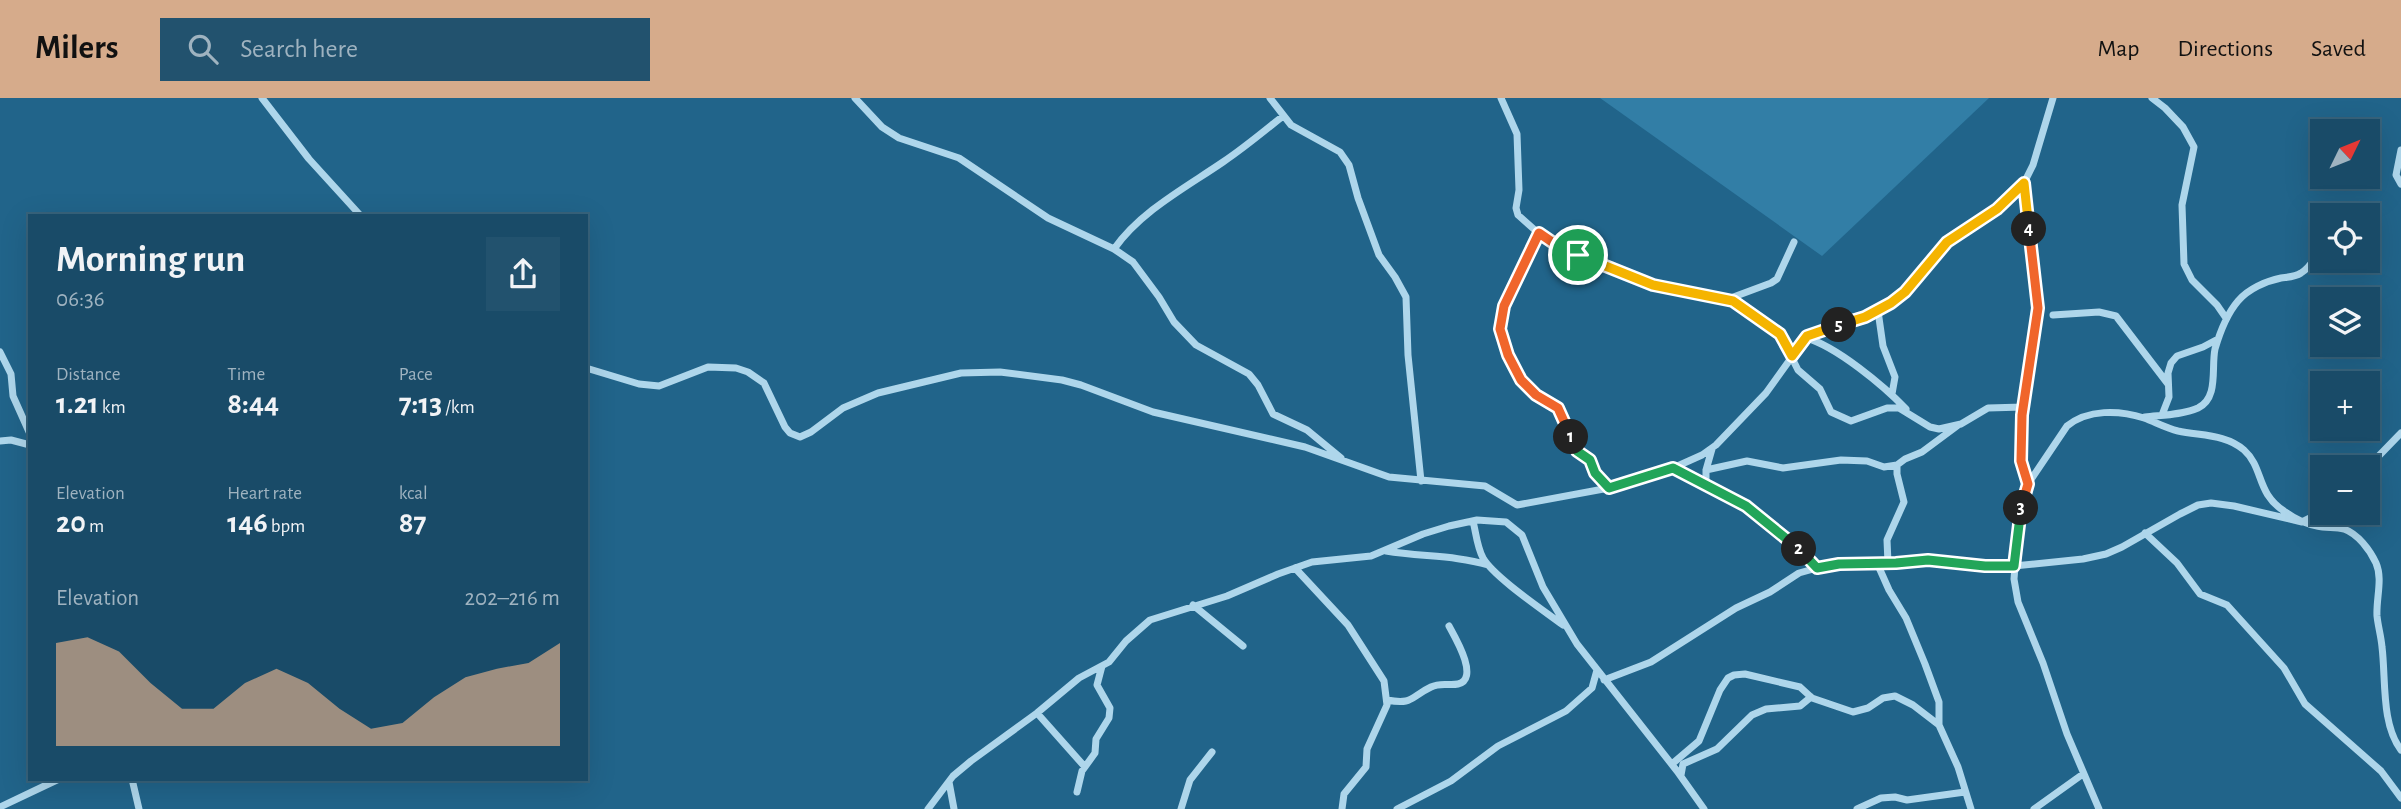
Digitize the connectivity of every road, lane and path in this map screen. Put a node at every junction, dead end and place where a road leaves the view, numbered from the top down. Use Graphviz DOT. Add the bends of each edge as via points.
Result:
graph roads {
  1 [pos="262,98"];
  2 [pos="855,98"];
  3 [pos="1270,98"];
  4 [pos="1501,98"];
  5 [pos="2053,98"];
  6 [pos="2152,98"];
  7 [pos="1283,116"];
  8 [pos="2401,150"];
  9 [pos="2024,183"];
  10 [pos="2401,184"];
  11 [pos="359,214"];
  12 [pos="1539,233"];
  13 [pos="1794,242"];
  14 [pos="1114,249"];
  15 [pos="2310,264"];
  16 [pos="1728,299"];
  17 [pos="1878,311"];
  18 [pos="2053,315"];
  19 [pos="2226,318"];
  20 [pos="1806,338"];
  21 [pos="2218,338"];
  22 [pos="0,352"];
  23 [pos="1792,356"];
  24 [pos="588,369"];
  25 [pos="2168,384"];
  26 [pos="1893,395"];
  27 [pos="2024,407"];
  28 [pos="1908,412"];
  29 [pos="2162,415"];
  30 [pos="2142,417"];
  31 [pos="1961,424"];
  32 [pos="28,429"];
  33 [pos="2401,433"];
  34 [pos="0,441"];
  35 [pos="28,444"];
  36 [pos="1713,447"];
  37 [pos="2380,455"];
  38 [pos="1344,460"];
  39 [pos="1897,466"];
  40 [pos="1673,468"];
  41 [pos="1706,470"];
  42 [pos="1422,481"];
  43 [pos="2028,484"];
  44 [pos="1706,486"];
  45 [pos="1609,488"];
  46 [pos="2310,518"];
  47 [pos="1473,521"];
  48 [pos="2302,522"];
  49 [pos="2145,533"];
  50 [pos="1385,551"];
  51 [pos="1877,563"];
  52 [pos="1888,563"];
  53 [pos="1489,565"];
  54 [pos="2014,566"];
  55 [pos="1295,568"];
  56 [pos="1817,568"];
  57 [pos="1193,606"];
  58 [pos="1449,626"];
  59 [pos="1569,631"];
  60 [pos="1243,646"];
  61 [pos="1102,666"];
  62 [pos="1597,670"];
  63 [pos="1604,680"];
  64 [pos="1811,697"];
  65 [pos="1387,700"];
  66 [pos="1037,713"];
  67 [pos="1938,725"];
  68 [pos="2401,750"];
  69 [pos="1212,752"];
  70 [pos="1672,764"];
  71 [pos="1085,767"];
  72 [pos="2083,774"];
  73 [pos="1681,776"];
  74 [pos="52,781"];
  75 [pos="132,781"];
  76 [pos="949,782"];
  77 [pos="1077,792"];
  78 [pos="1965,792"];
  79 [pos="2401,798"];
  80 [pos="0,807"];
  81 [pos="139,809"];
  82 [pos="928,809"];
  83 [pos="954,809"];
  84 [pos="1181,809"];
  85 [pos="1342,809"];
  86 [pos="1397,809"];
  87 [pos="1704,809"];
  88 [pos="1857,809"];
  89 [pos="1971,809"];
  90 [pos="2034,809"];
  91 [pos="2099,809"];
  1 -- 11 [label="street"];
  2 -- 14 [label="street" via="899,138 959,158 1048,218"];
  3 -- 7 [label="street"];
  4 -- 12 [label="street" via="1517,134 1517,212"];
  5 -- 9 [label="street"];
  6 -- 19 [label="street" via="2192,141 2193,159 2182,205 2185,264 2192,280"];
  7 -- 14 [label="street" via="1146,214"];
  7 -- 42 [label="street" via="1347,158 1379,255 1404,292"];
  8 -- 10 [label="street" via="2396,175"];
  9 -- 17 [label="street" via="1997,209 1947,242 1905,292"];
  9 -- 27 [label="street" via="2038,308"];
  12 -- 16 [label="street" via="1641,281"];
  12 -- 45 [label="street" via="1504,306 1500,329 1521,380 1558,408 1577,451 1590,460"];
  13 -- 16 [label="street" via="1777,279"];
  14 -- 38 [label="street" via="1133,262 1174,322 1196,345 1249,374 1273,414 1307,430"];
  15 -- 19 [label="street" via="2304,272 2253,289"];
  16 -- 23 [label="street" via="1776,330"];
  17 -- 20 [label="street"];
  17 -- 26 [label="street" via="1883,346 1895,377"];
  18 -- 25 [label="street" via="2099,312 2116,316"];
  19 -- 21 [label="street"];
  20 -- 23 [label="street"];
  20 -- 26 [label="street" via="1830,349"];
  21 -- 25 [label="street" via="2177,356 2171,363"];
  21 -- 29 [label="street" via="2209,399 2198,408"];
  22 -- 32 [label="street"];
  23 -- 28 [label="street" via="1798,370 1820,389 1831,412 1838,416 1851,421 1887,408"];
  23 -- 36 [label="street" via="1751,411"];
  24 -- 38 [label="street" via="659,386 708,367 736,368 764,383 785,427 800,437 843,408 892,389 961,373 1028,375 1081,385 1153,412"];
  25 -- 29 [label="street"];
  26 -- 28 [label="street"];
  27 -- 31 [label="street" via="1988,408"];
  27 -- 43 [label="street" via="2021,461"];
  28 -- 31 [label="street" via="1930,427"];
  29 -- 30 [label="street"];
  30 -- 43 [label="street" via="2110,412 2076,419"];
  30 -- 48 [label="street" via="2238,445 2252,458 2270,500"];
  31 -- 39 [label="street"];
  33 -- 37 [label="street"];
  34 -- 35 [label="street"];
  36 -- 40 [label="street"];
  36 -- 41 [label="street"];
  38 -- 42 [label="street" via="1389,477"];
  39 -- 41 [label="street" via="1841,460 1783,468 1748,461"];
  39 -- 52 [label="street" via="1904,502 1887,540"];
  40 -- 44 [label="street"];
  40 -- 45 [label="street"];
  41 -- 44 [label="street"];
  42 -- 45 [label="street" via="1485,486 1517,505"];
  43 -- 54 [label="street"];
  44 -- 56 [label="street" via="1766,520"];
  46 -- 48 [label="street"];
  47 -- 50 [label="street" via="1423,534"];
  47 -- 53 [label="street"];
  47 -- 59 [label="street" via="1506,522 1522,535 1543,587"];
  48 -- 49 [label="street" via="2211,503 2198,505"];
  48 -- 68 [label="street" via="2345,530 2364,544 2378,566 2377,618 2389,726"];
  49 -- 54 [label="street" via="2106,554"];
  49 -- 79 [label="street" via="2172,557 2200,594 2227,605 2284,668 2309,709 2381,771"];
  50 -- 53 [label="street" via="1464,558"];
  50 -- 55 [label="street"];
  51 -- 52 [label="street"];
  51 -- 56 [label="street"];
  51 -- 67 [label="street" via="1925,664 1939,702"];
  52 -- 54 [label="street" via="1928,560"];
  53 -- 59 [label="street"];
  54 -- 72 [label="street" via="2018,602"];
  55 -- 57 [label="street"];
  55 -- 65 [label="street" via="1348,625 1384,681"];
  56 -- 63 [label="street" via="1798,573 1736,608 1651,662"];
  57 -- 60 [label="street"];
  57 -- 61 [label="street" via="1150,620"];
  58 -- 65 [label="street" via="1467,666 1464,681 1433,686 1408,702"];
  59 -- 62 [label="street"];
  61 -- 66 [label="street" via="1079,678"];
  61 -- 71 [label="street" via="1097,685 1109,718"];
  62 -- 63 [label="street"];
  62 -- 86 [label="street" via="1592,688 1579,701"];
  63 -- 70 [label="street"];
  64 -- 67 [label="street" via="1853,712 1895,695"];
  64 -- 70 [label="street" via="1801,687 1779,681 1745,674 1730,676 1699,741"];
  64 -- 73 [label="street" via="1801,706 1752,715 1717,749 1683,764"];
  65 -- 85 [label="street" via="1367,749 1366,766 1344,794"];
  66 -- 71 [label="street"];
  66 -- 76 [label="street"];
  67 -- 78 [label="street"];
  69 -- 84 [label="street" via="1190,780"];
  70 -- 73 [label="street"];
  71 -- 77 [label="street"];
  72 -- 90 [label="street"];
  72 -- 91 [label="street"];
  73 -- 87 [label="street"];
  74 -- 80 [label="street"];
  75 -- 81 [label="street"];
  76 -- 82 [label="street"];
  76 -- 83 [label="street"];
  78 -- 88 [label="street" via="1907,800 1881,798"];
  78 -- 89 [label="street"];
}
